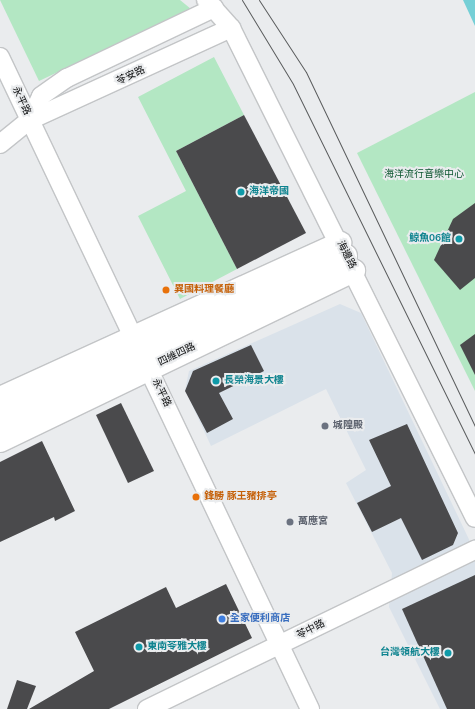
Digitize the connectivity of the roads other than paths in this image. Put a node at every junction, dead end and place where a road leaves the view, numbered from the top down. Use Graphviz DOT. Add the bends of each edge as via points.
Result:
graph roads {
  1 [pos="210,4"];
  2 [pos="231,28"];
  3 [pos="0,57"];
  4 [pos="30,120"];
  5 [pos="0,144"];
  6 [pos="347,257"];
  7 [pos="142,353"];
  8 [pos="0,398"];
  9 [pos="0,420"];
  10 [pos="0,441"];
  11 [pos="475,518"];
  12 [pos="475,550"];
  13 [pos="280,645"];
  14 [pos="147,709"];
  15 [pos="310,709"];
  1 -- 2 [label="street, 海邊路"];
  1 -- 4 [label="street, 苓安路" via="67,78 41,96"];
  2 -- 4 [label="street, 苓安路"];
  2 -- 6 [label="street, 海邊路"];
  3 -- 4 [label="street, 永平路"];
  4 -- 5 [label="street, 苓安路"];
  4 -- 7 [label="street, 永平路"];
  6 -- 7 [label="main road, 四維四路"];
  6 -- 11 [label="street, 海邊路"];
  7 -- 8 [label="main road, 四維四路"];
  7 -- 9 [label="main road, 四維四路"];
  7 -- 10 [label="main road, 四維四路"];
  7 -- 13 [label="street, 永平路"];
  12 -- 13 [label="street, 苓中路"];
  13 -- 14 [label="street, 苓中路"];
  13 -- 15 [label="street, 永平路"];
}
